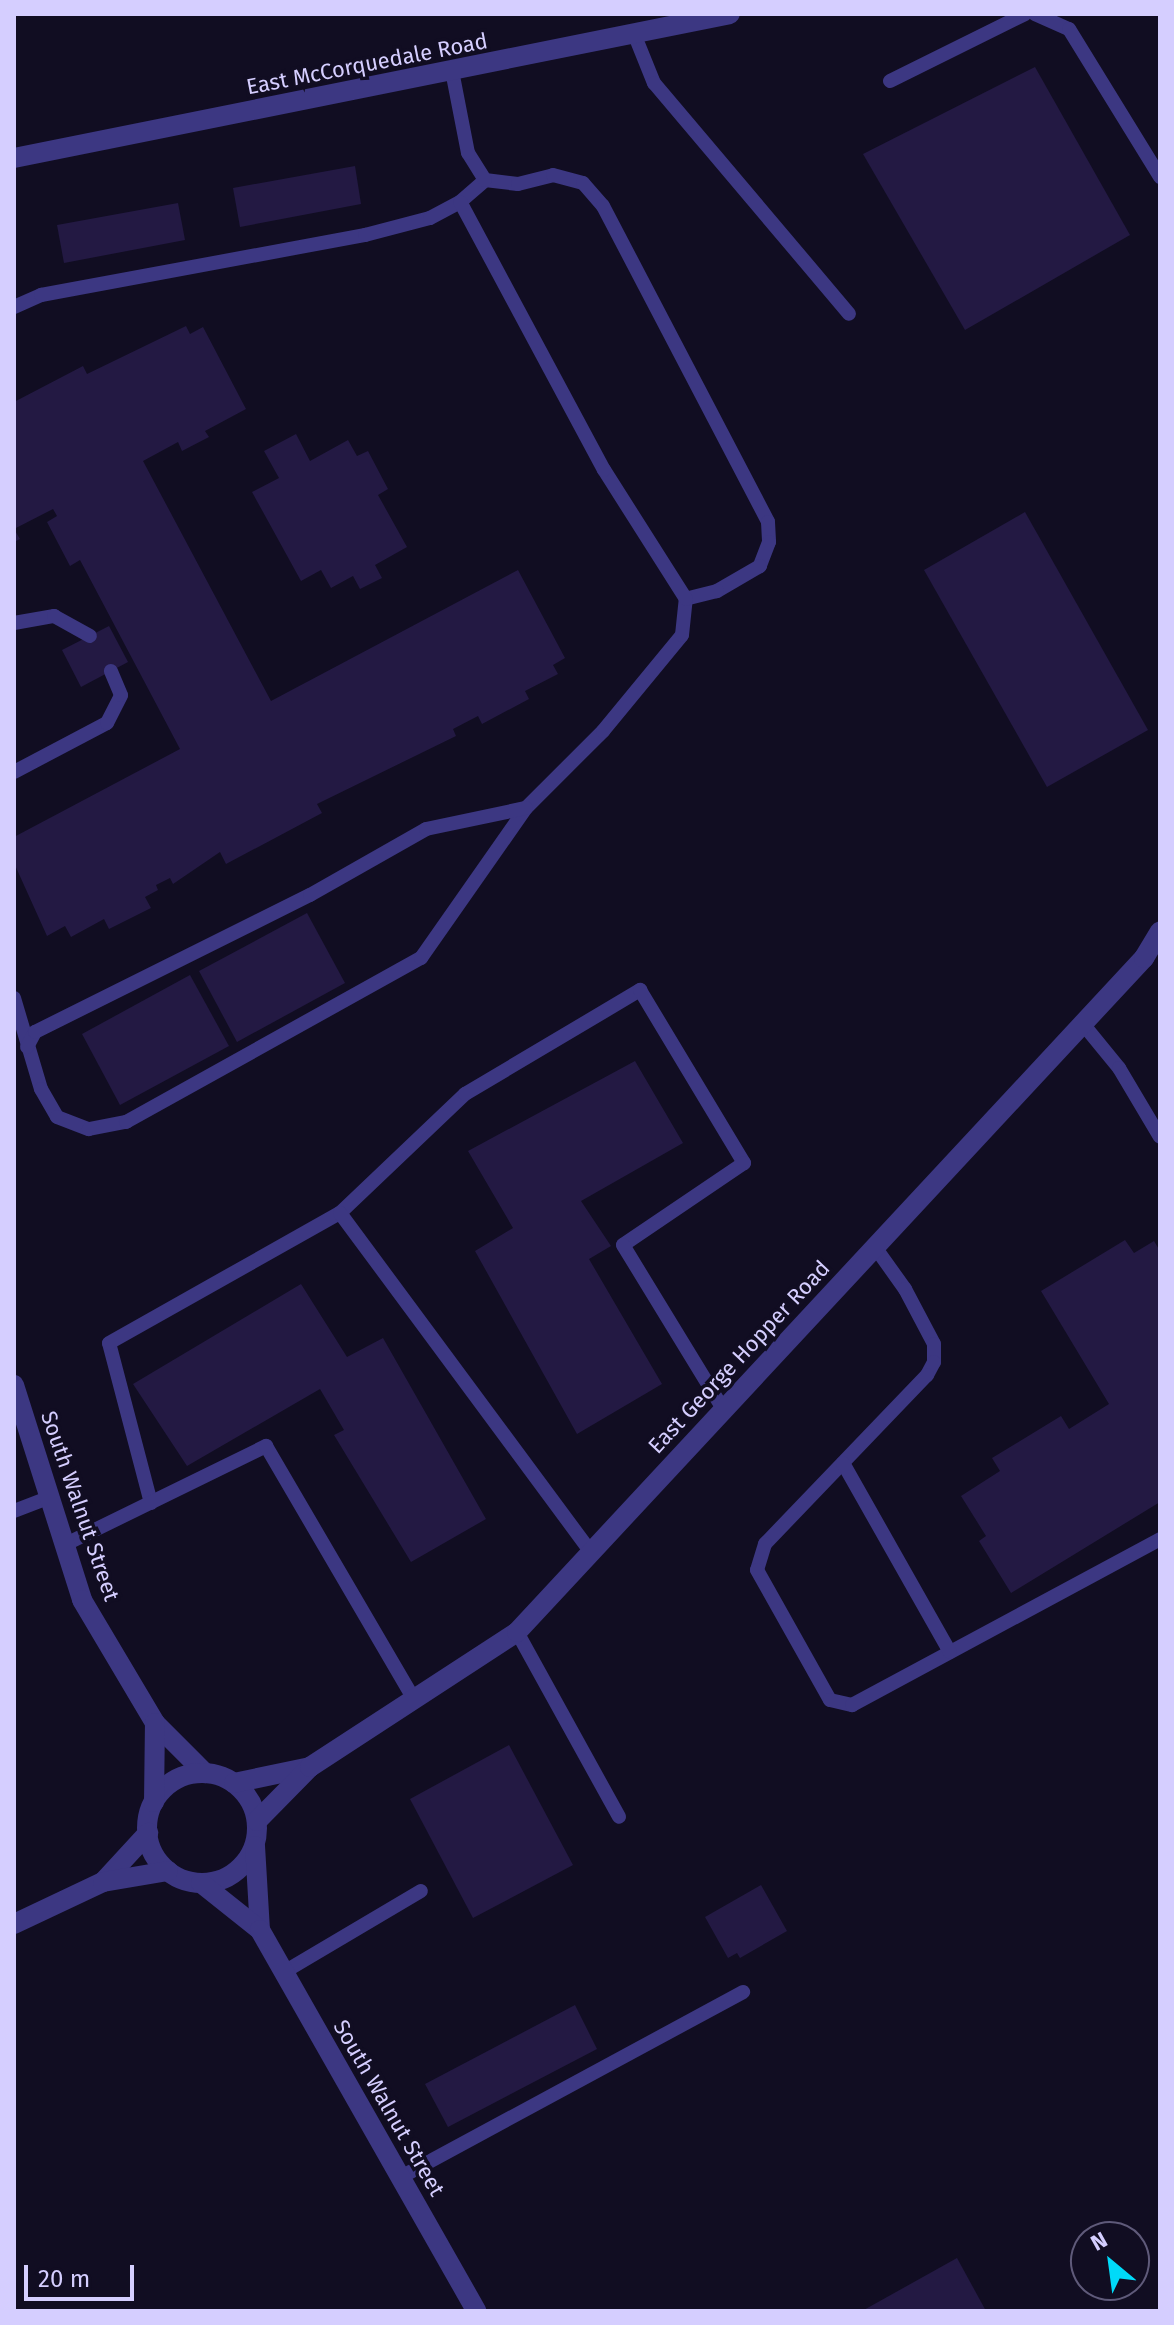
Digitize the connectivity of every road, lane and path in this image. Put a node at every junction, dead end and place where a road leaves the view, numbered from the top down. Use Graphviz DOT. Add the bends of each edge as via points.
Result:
graph roads {
  1 [pos="730,14"];
  2 [pos="1025,14"];
  3 [pos="1035,14"];
  4 [pos="635,36"];
  5 [pos="452,71"];
  6 [pos="890,81"];
  7 [pos="14,158"];
  8 [pos="1160,177"];
  9 [pos="485,180"];
  10 [pos="460,202"];
  11 [pos="14,307"];
  12 [pos="849,314"];
  13 [pos="686,599"];
  14 [pos="14,623"];
  15 [pos="90,636"];
  16 [pos="111,671"];
  17 [pos="14,772"];
  18 [pos="526,808"];
  19 [pos="1160,931"];
  20 [pos="14,998"];
  21 [pos="1083,1024"];
  22 [pos="27,1047"];
  23 [pos="1160,1137"];
  24 [pos="340,1213"];
  25 [pos="875,1247"];
  26 [pos="14,1385"];
  27 [pos="723,1409"];
  28 [pos="843,1463"];
  29 [pos="50,1497"];
  30 [pos="151,1503"];
  31 [pos="14,1511"];
  32 [pos="1160,1539"];
  33 [pos="66,1544"];
  34 [pos="591,1552"];
  35 [pos="517,1632"];
  36 [pos="950,1652"];
  37 [pos="413,1698"];
  38 [pos="155,1723"];
  39 [pos="310,1767"];
  40 [pos="205,1773"];
  41 [pos="234,1783"];
  42 [pos="154,1802"];
  43 [pos="619,1817"];
  44 [pos="257,1821"];
  45 [pos="148,1833"];
  46 [pos="255,1844"];
  47 [pos="168,1871"];
  48 [pos="103,1882"];
  49 [pos="201,1883"];
  50 [pos="421,1891"];
  51 [pos="14,1924"];
  52 [pos="260,1930"];
  53 [pos="284,1972"];
  54 [pos="743,1992"];
  55 [pos="401,2177"];
  56 [pos="476,2311"];
  1 -- 4 [label="street, East McCorquedale Road"];
  2 -- 6 [label="lane"];
  3 -- 8 [label="lane" via="1069,29"];
  4 -- 5 [label="street, East McCorquedale Road"];
  4 -- 12 [label="lane" via="654,83"];
  5 -- 7 [label="street, East McCorquedale Road"];
  5 -- 9 [label="lane" via="468,153"];
  9 -- 10 [label="lane"];
  9 -- 13 [label="lane" via="518,184 553,175 583,183 603,206 768,522 769,542 760,566 728,587"];
  10 -- 11 [label="lane" via="430,218 365,235 41,295"];
  10 -- 13 [label="lane" via="604,470"];
  13 -- 18 [label="lane" via="682,635 603,731"];
  14 -- 15 [label="lane" via="54,616"];
  16 -- 17 [label="lane" via="121,695 107,723"];
  18 -- 22 [label="lane" via="426,829 310,895 35,1032"];
  18 -- 22 [label="lane" via="421,958 126,1122 89,1129 57,1117"];
  19 -- 21 [label="street, East George Hopper Road" via="1144,958"];
  20 -- 22 [label="lane"];
  21 -- 23 [label="lane" via="1119,1068"];
  21 -- 25 [label="street, East George Hopper Road"];
  24 -- 27 [label="lane" via="465,1094 640,990 744,1163 623,1245"];
  24 -- 30 [label="lane" via="109,1343"];
  24 -- 34 [label="lane"];
  25 -- 27 [label="street, East George Hopper Road"];
  25 -- 28 [label="lane" via="905,1289 936,1353 927,1375"];
  26 -- 29 [label="street, South Walnut Street"];
  27 -- 34 [label="street, East George Hopper Road"];
  28 -- 36 [label="lane"];
  28 -- 36 [label="lane" via="765,1544 757,1570 825,1694 835,1705 852,1705"];
  29 -- 31 [label="lane"];
  29 -- 33 [label="street, South Walnut Street"];
  30 -- 33 [label="lane"];
  30 -- 37 [label="lane" via="266,1446"];
  32 -- 36 [label="lane"];
  33 -- 38 [label="street, South Walnut Street" via="82,1600"];
  34 -- 35 [label="street, East George Hopper Road"];
  35 -- 37 [label="street, East George Hopper Road"];
  35 -- 43 [label="lane"];
  37 -- 39 [label="street, East George Hopper Road"];
  38 -- 40 [label="street, South Walnut Street"];
  38 -- 42 [label="street"];
  39 -- 41 [label="street, East George Hopper Road"];
  39 -- 44 [label="street, East George Hopper Road"];
  40 -- 41 [label="street"];
  40 -- 42 [label="street" via="175,1780"];
  41 -- 44 [label="street"];
  42 -- 45 [label="street"];
  44 -- 46 [label="street"];
  45 -- 47 [label="street"];
  45 -- 48 [label="street"];
  46 -- 49 [label="street" via="234,1872"];
  46 -- 52 [label="street, South Walnut Street"];
  47 -- 48 [label="street"];
  47 -- 49 [label="street"];
  48 -- 51 [label="street"];
  49 -- 52 [label="street, South Walnut Street"];
  50 -- 53 [label="lane"];
  52 -- 53 [label="street, South Walnut Street"];
  53 -- 55 [label="street, South Walnut Street"];
  54 -- 55 [label="lane"];
  55 -- 56 [label="street, South Walnut Street"];
}
